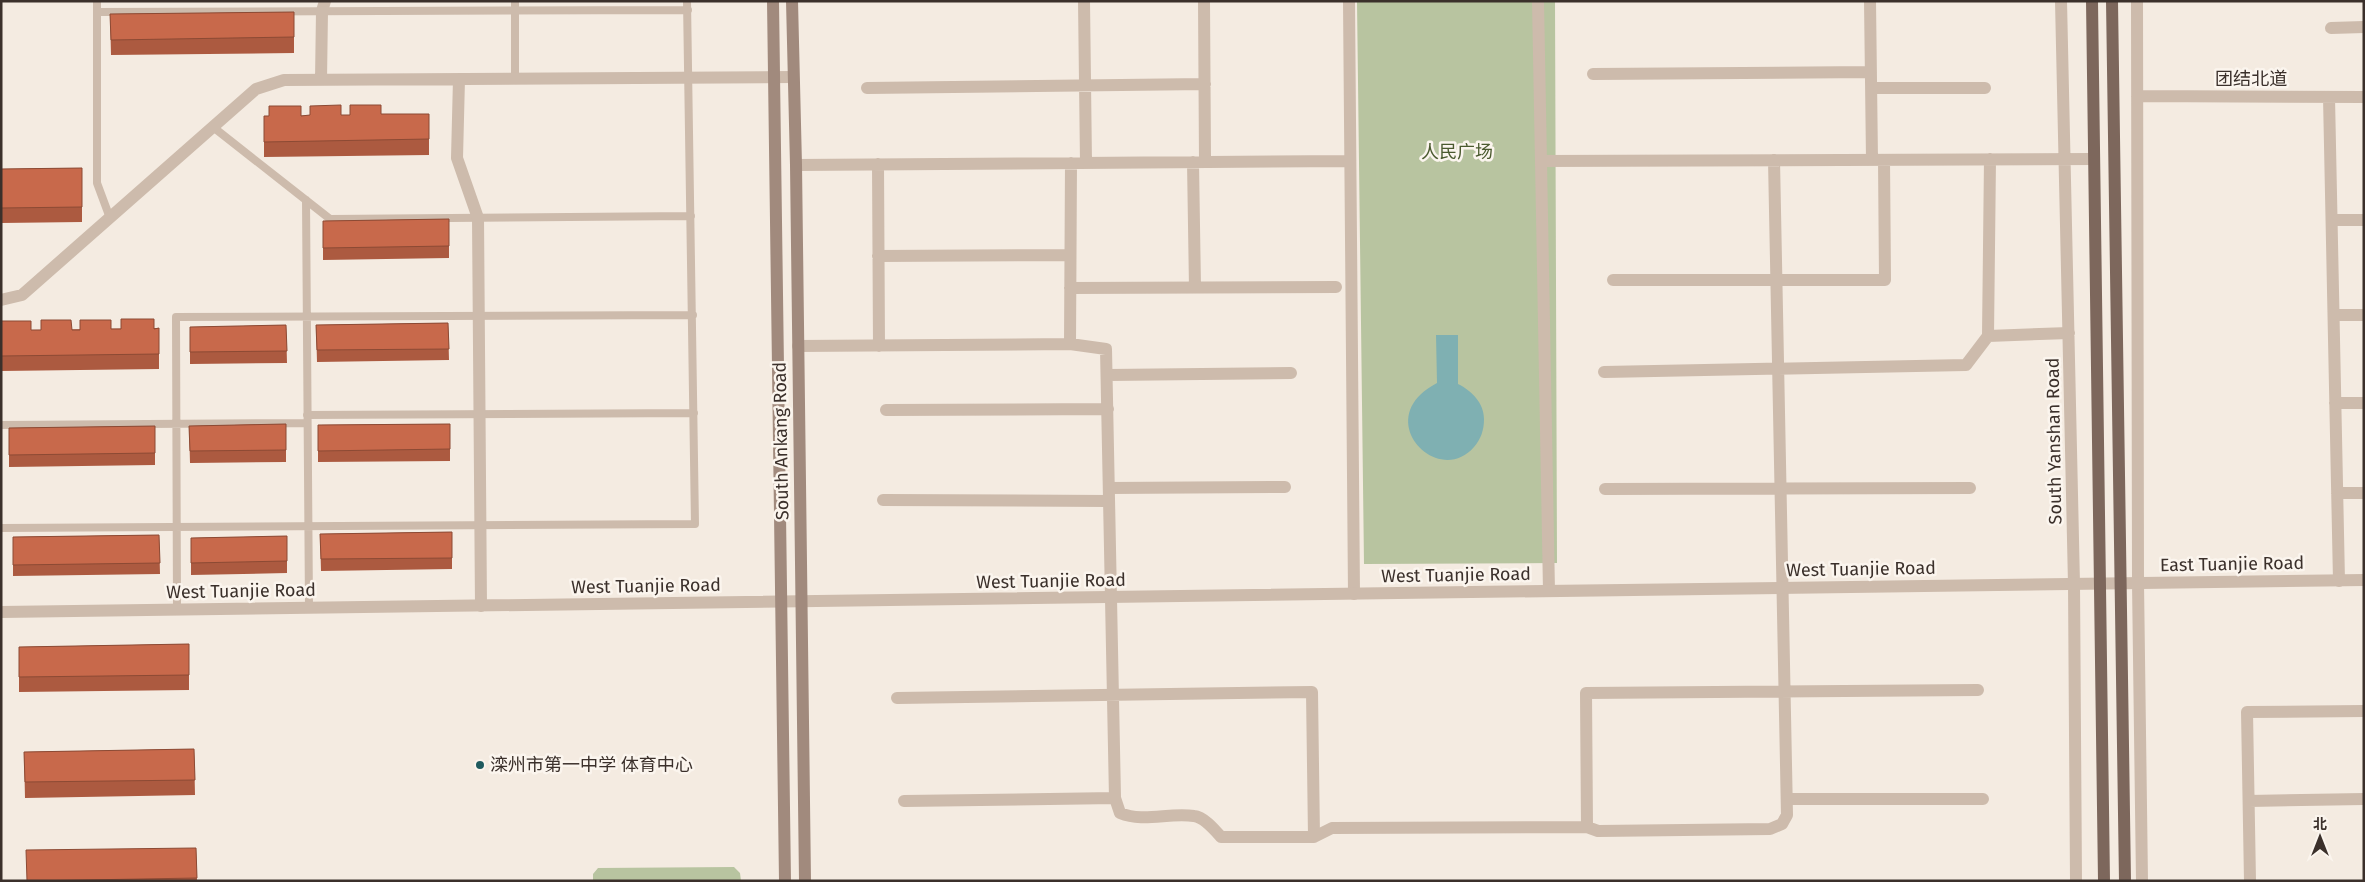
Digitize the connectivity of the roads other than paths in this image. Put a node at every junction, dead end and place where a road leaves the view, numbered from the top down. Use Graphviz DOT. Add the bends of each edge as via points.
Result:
graph roads {
  1 [pos="97,1"];
  2 [pos="514,1"];
  3 [pos="687,1"];
  4 [pos="773,1"];
  5 [pos="792,1"];
  6 [pos="1084,1"];
  7 [pos="1204,1"];
  8 [pos="1349,1"];
  9 [pos="1538,1"];
  10 [pos="1870,1"];
  11 [pos="2061,1"];
  12 [pos="2092,1"];
  13 [pos="2112,1"];
  14 [pos="2137,1"];
  15 [pos="324,6"];
  16 [pos="688,10"];
  17 [pos="513,11"];
  18 [pos="97,12"];
  19 [pos="2364,27"];
  20 [pos="2331,28"];
  21 [pos="1871,72"];
  22 [pos="1593,74"];
  23 [pos="774,77"];
  24 [pos="793,77"];
  25 [pos="689,78"];
  26 [pos="459,79"];
  27 [pos="515,79"];
  28 [pos="321,80"];
  29 [pos="1204,84"];
  30 [pos="1085,86"];
  31 [pos="867,88"];
  32 [pos="1871,88"];
  33 [pos="1986,88"];
  34 [pos="2137,96"];
  35 [pos="2364,97"];
  36 [pos="2329,98"];
  37 [pos="213,127"];
  38 [pos="1990,159"];
  39 [pos="2066,159"];
  40 [pos="2094,159"];
  41 [pos="1774,160"];
  42 [pos="1878,160"];
  43 [pos="1350,161"];
  44 [pos="1541,161"];
  45 [pos="1199,162"];
  46 [pos="1071,163"];
  47 [pos="1086,163"];
  48 [pos="878,164"];
  49 [pos="796,165"];
  50 [pos="306,200"];
  51 [pos="691,216"];
  52 [pos="110,218"];
  53 [pos="478,218"];
  54 [pos="2332,220"];
  55 [pos="2364,220"];
  56 [pos="878,256"];
  57 [pos="1070,256"];
  58 [pos="1613,280"];
  59 [pos="1777,281"];
  60 [pos="1336,287"];
  61 [pos="1070,288"];
  62 [pos="1195,288"];
  63 [pos="1,300"];
  64 [pos="693,315"];
  65 [pos="2334,315"];
  66 [pos="2364,315"];
  67 [pos="307,317"];
  68 [pos="478,317"];
  69 [pos="2069,333"];
  70 [pos="1988,336"];
  71 [pos="1070,344"];
  72 [pos="798,346"];
  73 [pos="879,346"];
  74 [pos="1778,370"];
  75 [pos="1604,372"];
  76 [pos="1291,373"];
  77 [pos="1108,375"];
  78 [pos="2336,403"];
  79 [pos="2364,403"];
  80 [pos="1108,409"];
  81 [pos="886,410"];
  82 [pos="694,413"];
  83 [pos="479,414"];
  84 [pos="308,419"];
  85 [pos="176,424"];
  86 [pos="1,425"];
  87 [pos="1285,487"];
  88 [pos="1781,488"];
  89 [pos="1970,488"];
  90 [pos="1605,489"];
  91 [pos="2337,493"];
  92 [pos="2364,493"];
  93 [pos="1109,494"];
  94 [pos="883,500"];
  95 [pos="480,525"];
  96 [pos="308,526"];
  97 [pos="177,527"];
  98 [pos="1,528"];
  99 [pos="2364,580"];
  100 [pos="2339,581"];
  101 [pos="2120,583"];
  102 [pos="2138,583"];
  103 [pos="2074,584"];
  104 [pos="2101,584"];
  105 [pos="1782,588"];
  106 [pos="1549,591"];
  107 [pos="1354,594"];
  108 [pos="1110,598"];
  109 [pos="800,601"];
  110 [pos="781,602"];
  111 [pos="481,606"];
  112 [pos="309,608"];
  113 [pos="177,610"];
  114 [pos="1,612"];
  115 [pos="1978,690"];
  116 [pos="1784,692"];
  117 [pos="1114,695"];
  118 [pos="897,698"];
  119 [pos="2364,711"];
  120 [pos="1115,798"];
  121 [pos="1984,798"];
  122 [pos="1786,799"];
  123 [pos="2364,799"];
  124 [pos="2249,800"];
  125 [pos="904,801"];
  126 [pos="1587,827"];
  127 [pos="1314,837"];
  128 [pos="785,881"];
  129 [pos="805,881"];
  130 [pos="2076,881"];
  131 [pos="2104,881"];
  132 [pos="2125,881"];
  133 [pos="2142,881"];
  134 [pos="2250,881"];
  1 -- 18 [label="lane"];
  2 -- 17 [label="lane"];
  3 -- 16 [label="lane"];
  4 -- 23 [label="main road, South Ankang Road"];
  5 -- 24 [label="main road, South Ankang Road"];
  6 -- 30 [label="street"];
  7 -- 29 [label="street"];
  8 -- 43 [label="street"];
  9 -- 44 [label="street"];
  10 -- 21 [label="street"];
  11 -- 39 [label="street, South Yanshan Road"];
  12 -- 40 [label="main road"];
  13 -- 101 [label="main road"];
  14 -- 34 [label="street"];
  15 -- 17 [label="lane"];
  15 -- 18 [label="lane"];
  15 -- 28 [label="street"];
  16 -- 17 [label="lane"];
  16 -- 25 [label="lane"];
  17 -- 27 [label="lane"];
  18 -- 52 [label="lane" via="97,184"];
  19 -- 20 [label="street"];
  21 -- 22 [label="street"];
  21 -- 32 [label="street"];
  23 -- 24 [label="street"];
  23 -- 25 [label="street"];
  23 -- 110 [label="main road, South Ankang Road"];
  24 -- 49 [label="main road, South Ankang Road"];
  25 -- 27 [label="street"];
  25 -- 51 [label="lane"];
  26 -- 27 [label="street"];
  26 -- 28 [label="street"];
  26 -- 53 [label="street" via="457,158"];
  28 -- 37 [label="street" via="284,80 256,89"];
  29 -- 30 [label="street"];
  29 -- 45 [label="street"];
  30 -- 31 [label="street"];
  30 -- 47 [label="street"];
  32 -- 33 [label="street"];
  32 -- 42 [label="street"];
  34 -- 36 [label="street, 团结北道"];
  34 -- 102 [label="street"];
  35 -- 36 [label="street, 团结北道"];
  36 -- 54 [label="street"];
  37 -- 50 [label="lane"];
  37 -- 52 [label="street"];
  38 -- 39 [label="street"];
  38 -- 42 [label="street"];
  38 -- 70 [label="street"];
  39 -- 40 [label="street"];
  39 -- 69 [label="street, South Yanshan Road"];
  40 -- 104 [label="main road"];
  41 -- 42 [label="street"];
  41 -- 44 [label="street"];
  41 -- 59 [label="street"];
  42 -- 59 [label="street" via="1885,280"];
  43 -- 45 [label="street"];
  43 -- 107 [label="street"];
  44 -- 106 [label="street"];
  45 -- 47 [label="street"];
  45 -- 62 [label="street"];
  46 -- 47 [label="street"];
  46 -- 48 [label="street"];
  46 -- 57 [label="street"];
  48 -- 49 [label="street"];
  48 -- 56 [label="street"];
  49 -- 72 [label="main road, South Ankang Road"];
  50 -- 53 [label="lane" via="330,219"];
  50 -- 67 [label="lane"];
  51 -- 53 [label="lane"];
  51 -- 64 [label="lane"];
  52 -- 63 [label="street" via="22,295"];
  53 -- 68 [label="street"];
  54 -- 55 [label="street"];
  54 -- 65 [label="street"];
  56 -- 57 [label="street"];
  56 -- 73 [label="street"];
  57 -- 61 [label="street"];
  58 -- 59 [label="street"];
  59 -- 74 [label="street"];
  60 -- 62 [label="street"];
  61 -- 62 [label="street"];
  61 -- 71 [label="street"];
  64 -- 68 [label="lane"];
  64 -- 82 [label="lane"];
  65 -- 66 [label="street"];
  65 -- 78 [label="street"];
  67 -- 68 [label="lane"];
  67 -- 84 [label="lane"];
  67 -- 85 [label="lane" via="176,317"];
  68 -- 83 [label="street"];
  69 -- 70 [label="street"];
  69 -- 103 [label="street, South Yanshan Road"];
  70 -- 74 [label="street" via="1966,365"];
  71 -- 73 [label="street"];
  71 -- 77 [label="street" via="1106,349"];
  72 -- 73 [label="street"];
  72 -- 109 [label="main road, South Ankang Road"];
  74 -- 75 [label="street"];
  74 -- 88 [label="street"];
  76 -- 77 [label="street"];
  77 -- 80 [label="street"];
  78 -- 79 [label="street"];
  78 -- 91 [label="street"];
  80 -- 81 [label="street"];
  80 -- 93 [label="street"];
  82 -- 83 [label="lane"];
  82 -- 95 [label="lane" via="696,524"];
  83 -- 84 [label="lane"];
  83 -- 95 [label="street"];
  84 -- 85 [label="lane"];
  84 -- 96 [label="lane"];
  85 -- 86 [label="lane"];
  85 -- 97 [label="lane"];
  87 -- 93 [label="street"];
  88 -- 89 [label="street"];
  88 -- 90 [label="street"];
  88 -- 105 [label="street"];
  91 -- 92 [label="street"];
  91 -- 100 [label="street"];
  93 -- 94 [label="street"];
  93 -- 108 [label="street"];
  95 -- 96 [label="lane"];
  95 -- 111 [label="street"];
  96 -- 97 [label="lane"];
  96 -- 112 [label="lane"];
  97 -- 98 [label="lane"];
  97 -- 113 [label="lane"];
  99 -- 100 [label="street, East Tuanjie Road"];
  100 -- 102 [label="street, East Tuanjie Road"];
  101 -- 102 [label="street, East Tuanjie Road"];
  101 -- 104 [label="street, East Tuanjie Road"];
  101 -- 132 [label="main road"];
  102 -- 133 [label="street"];
  103 -- 104 [label="street, West Tuanjie Road"];
  103 -- 105 [label="street, West Tuanjie Road"];
  103 -- 130 [label="street, South Yanshan Road"];
  104 -- 131 [label="main road"];
  105 -- 106 [label="street, West Tuanjie Road"];
  105 -- 116 [label="street"];
  106 -- 107 [label="street, West Tuanjie Road"];
  107 -- 108 [label="street, West Tuanjie Road"];
  108 -- 109 [label="street, West Tuanjie Road"];
  108 -- 117 [label="street"];
  109 -- 110 [label="street, West Tuanjie Road"];
  109 -- 129 [label="main road, South Ankang Road"];
  110 -- 111 [label="street, West Tuanjie Road"];
  110 -- 128 [label="main road, South Ankang Road"];
  111 -- 112 [label="street, West Tuanjie Road"];
  112 -- 113 [label="street, West Tuanjie Road"];
  113 -- 114 [label="street, West Tuanjie Road"];
  115 -- 116 [label="street"];
  116 -- 122 [label="street"];
  116 -- 126 [label="street" via="1586,693"];
  117 -- 118 [label="street"];
  117 -- 120 [label="street"];
  117 -- 127 [label="street" via="1312,692"];
  119 -- 124 [label="street" via="2246,712"];
  120 -- 125 [label="street"];
  120 -- 127 [label="street" via="1120,813 1132,818 1195,816 1221,837"];
  121 -- 122 [label="street"];
  122 -- 126 [label="street" via="1787,815 1782,824 1770,829 1598,831"];
  123 -- 124 [label="street"];
  124 -- 134 [label="street"];
  126 -- 127 [label="street" via="1332,828"];
}
